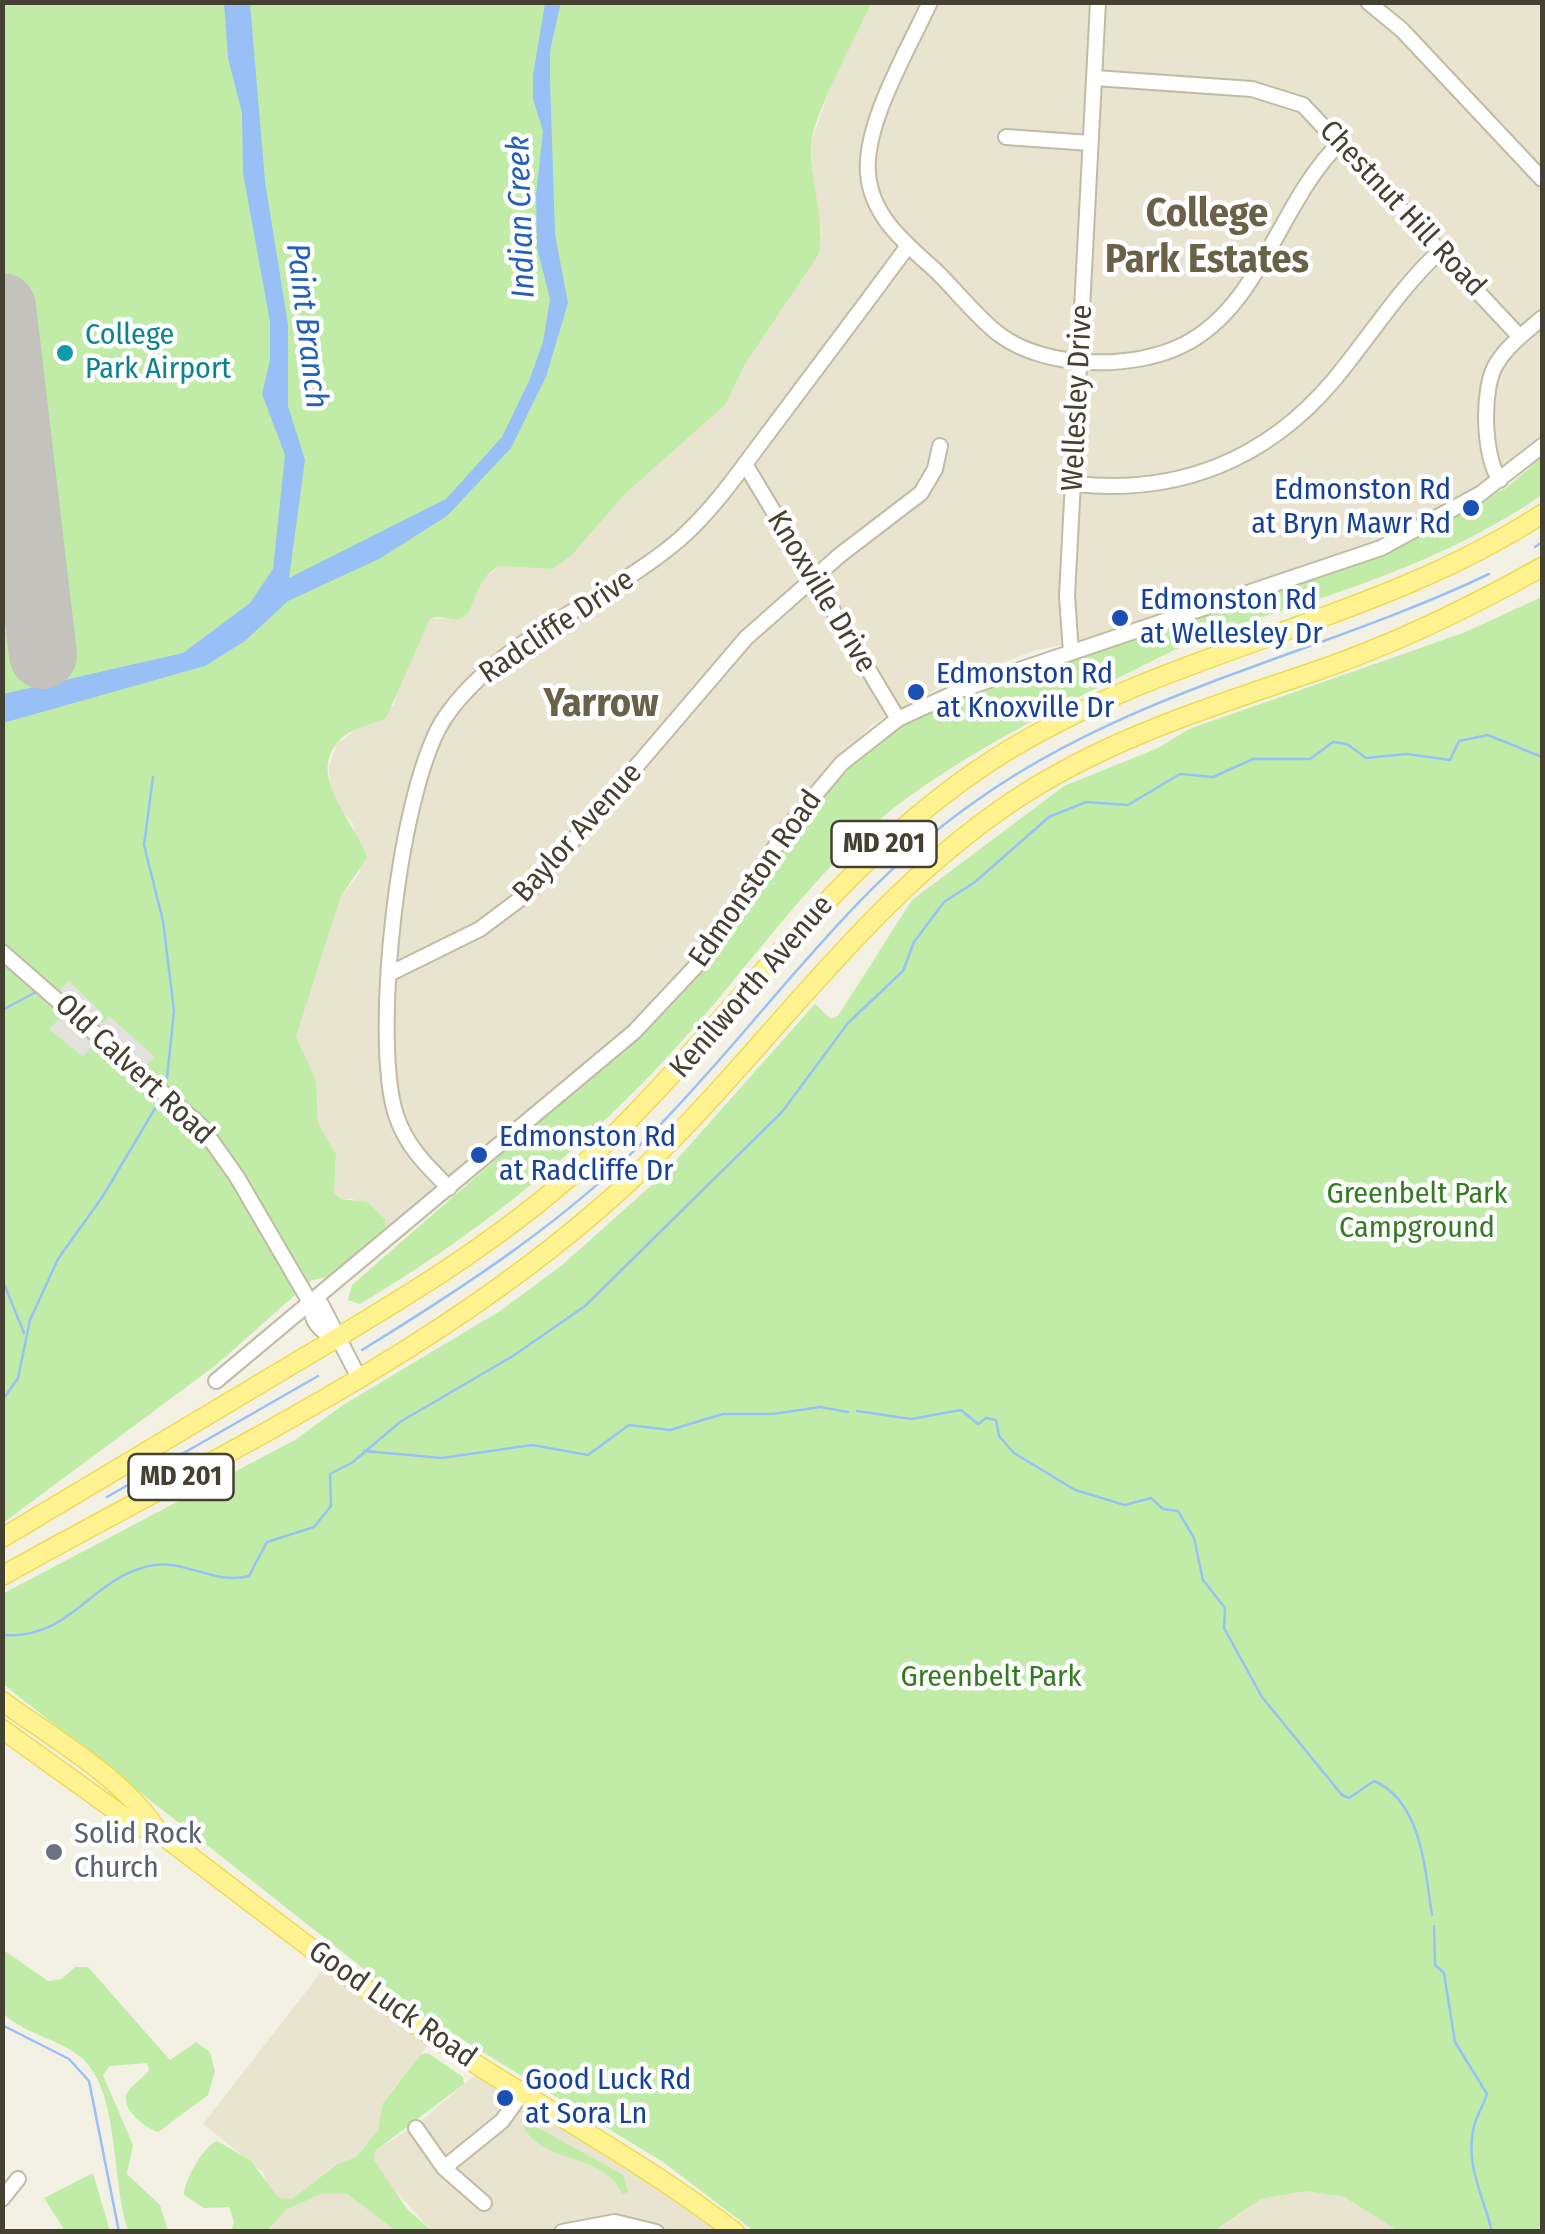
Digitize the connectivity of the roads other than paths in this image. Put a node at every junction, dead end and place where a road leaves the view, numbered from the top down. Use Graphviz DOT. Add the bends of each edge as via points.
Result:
graph roads {
  1 [pos="930,2"];
  2 [pos="1098,2"];
  3 [pos="1368,2"];
  4 [pos="1096,78"];
  5 [pos="1006,138"];
  6 [pos="1340,142"];
  7 [pos="1090,143"];
  8 [pos="1542,180"];
  9 [pos="908,246"];
  10 [pos="1440,252"];
  11 [pos="1542,318"];
  12 [pos="1520,337"];
  13 [pos="1080,361"];
  14 [pos="940,446"];
  15 [pos="1542,446"];
  16 [pos="745,464"];
  17 [pos="1500,480"];
  18 [pos="1076,484"];
  19 [pos="1542,514"];
  20 [pos="1542,567"];
  21 [pos="815,580"];
  22 [pos="1071,652"];
  23 [pos="898,719"];
  24 [pos="2,952"];
  25 [pos="391,974"];
  26 [pos="449,1188"];
  27 [pos="311,1304"];
  28 [pos="336,1338"];
  29 [pos="358,1376"];
  30 [pos="216,1381"];
  31 [pos="2,1538"];
  32 [pos="2,1576"];
  33 [pos="2,1701"];
  34 [pos="2,1729"];
  35 [pos="158,1832"];
  36 [pos="523,2092"];
  37 [pos="416,2128"];
  38 [pos="444,2168"];
  39 [pos="18,2179"];
  40 [pos="2,2199"];
  41 [pos="484,2202"];
  42 [pos="562,2232"];
  43 [pos="656,2232"];
  44 [pos="735,2232"];
  1 -- 9 [label="street" via="867,155 875,203"];
  2 -- 4 [label="street, Wellesley Drive"];
  3 -- 8 [label="street"];
  4 -- 6 [label="street, Chestnut Hill Road" via="1272,92 1303,105"];
  4 -- 7 [label="street, Wellesley Drive"];
  5 -- 7 [label="street"];
  6 -- 10 [label="street, Chestnut Hill Road"];
  6 -- 13 [label="street" via="1317,165 1245,286 1198,336 1148,356"];
  7 -- 13 [label="street, Wellesley Drive"];
  9 -- 13 [label="street" via="1001,336"];
  9 -- 16 [label="street, Radcliffe Drive"];
  10 -- 12 [label="street, Chestnut Hill Road"];
  10 -- 18 [label="street" via="1317,399 1258,448 1156,486"];
  11 -- 12 [label="street"];
  12 -- 17 [label="street" via="1496,364 1489,390 1487,448"];
  13 -- 18 [label="street, Wellesley Drive"];
  14 -- 21 [label="street, Baylor Avenue" via="921,493"];
  15 -- 17 [label="street, Edmonston Road"];
  16 -- 21 [label="street, Knoxville Drive"];
  16 -- 25 [label="street, Radcliffe Drive" via="682,538 481,676 448,712 424,757 414,797"];
  17 -- 22 [label="street, Edmonston Road" via="1380,548"];
  18 -- 22 [label="street, Wellesley Drive" via="1067,596"];
  19 -- 28 [label="main road, Kenilworth Avenue / MD 201" via="1386,597 1118,693 978,770 854,872 661,1090 561,1184 459,1262"];
  20 -- 29 [label="main road, Kenilworth Avenue / MD 201" via="1397,640 1131,735 1014,800 874,914 703,1110 604,1204 479,1302"];
  21 -- 23 [label="street, Knoxville Drive"];
  21 -- 25 [label="street, Baylor Avenue" via="746,638 528,894 480,929"];
  22 -- 23 [label="street, Edmonston Road"];
  23 -- 26 [label="street, Edmonston Road" via="810,796 711,950 670,996"];
  24 -- 27 [label="street, Old Calvert Road" via="201,1126"];
  25 -- 26 [label="street, Radcliffe Drive" via="386,1044 392,1101 412,1148"];
  26 -- 27 [label="street, Edmonston Road"];
  27 -- 28 [label="street, Old Calvert Road" via="322,1332"];
  27 -- 30 [label="street, Edmonston Road"];
  28 -- 29 [label="street, Old Calvert Road"];
  28 -- 31 [label="main road, Kenilworth Avenue / MD 201"];
  29 -- 32 [label="main road, Kenilworth Avenue / MD 201"];
  33 -- 35 [label="main road, Good Luck Road" via="107,1779"];
  34 -- 35 [label="main road, Good Luck Road" via="137,1826"];
  35 -- 36 [label="main road, Good Luck Road" via="406,2016"];
  36 -- 38 [label="street" via="502,2122"];
  36 -- 44 [label="main road, Good Luck Road" via="639,2161"];
  37 -- 38 [label="street"];
  38 -- 41 [label="street"];
  39 -- 40 [label="street"];
  42 -- 43 [label="street" via="615,2222"];
}
